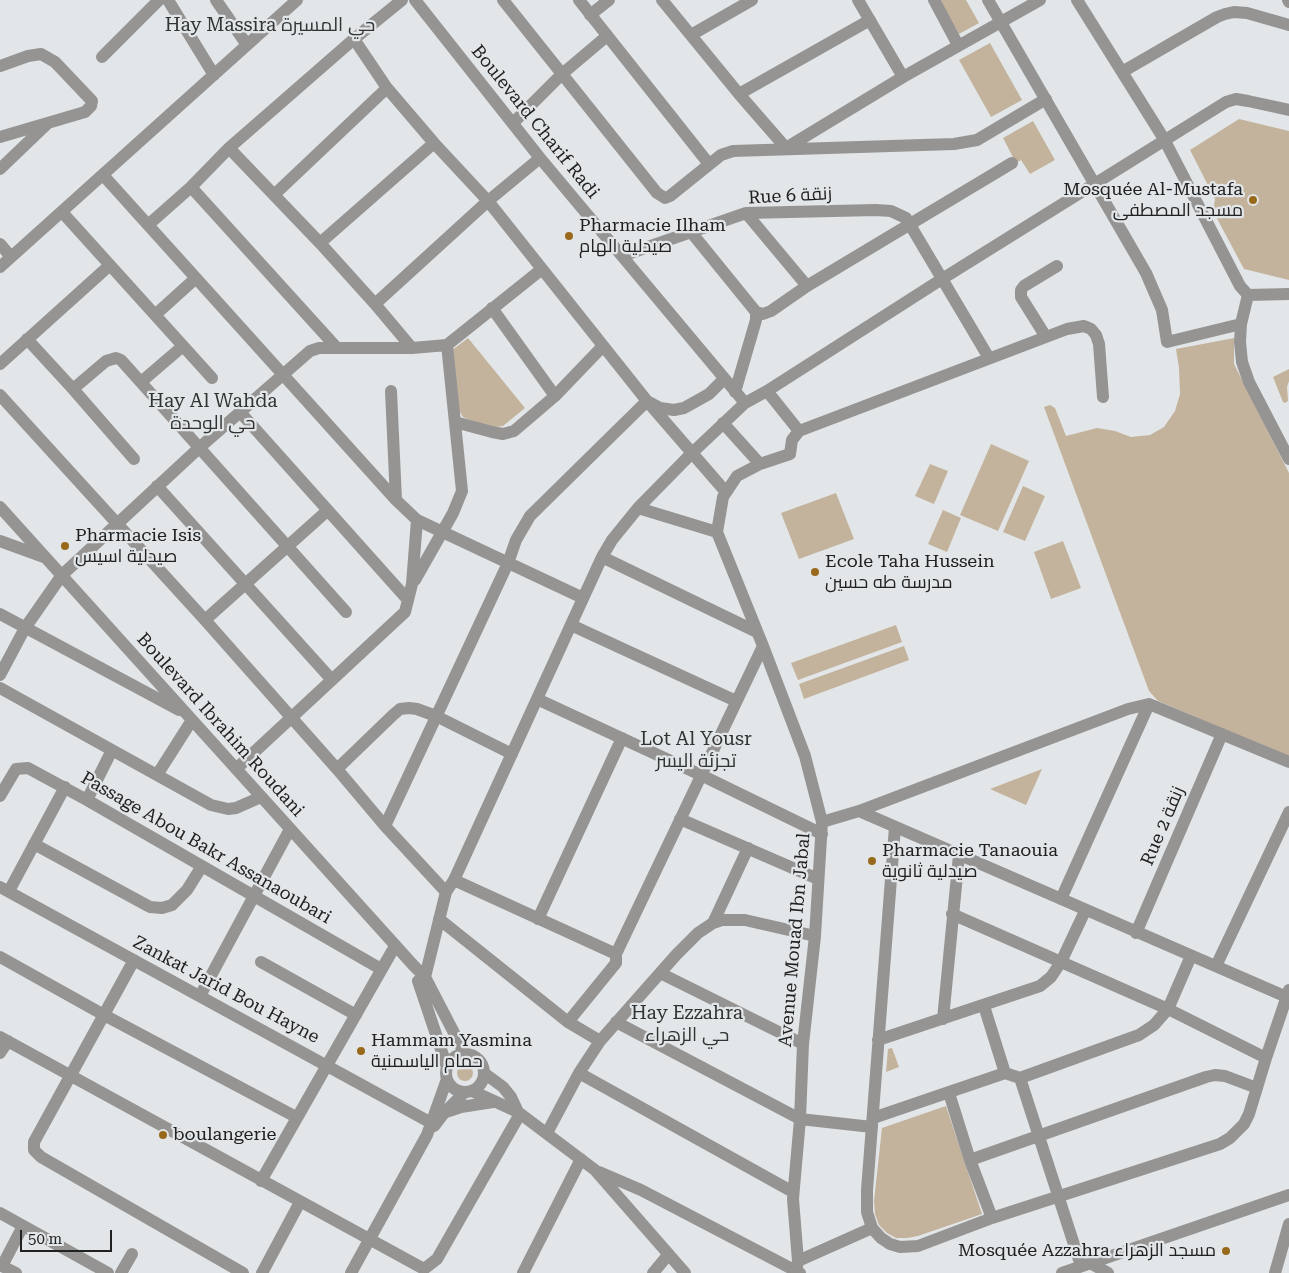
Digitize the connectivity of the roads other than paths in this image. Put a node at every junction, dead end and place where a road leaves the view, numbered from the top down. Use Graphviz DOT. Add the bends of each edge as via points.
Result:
graph roads {
  1 [pos="159,0"];
  2 [pos="168,0"];
  3 [pos="216,0"];
  4 [pos="297,0"];
  5 [pos="402,0"];
  6 [pos="415,0"];
  7 [pos="503,0"];
  8 [pos="579,0"];
  9 [pos="609,0"];
  10 [pos="662,0"];
  11 [pos="752,0"];
  12 [pos="858,0"];
  13 [pos="934,0"];
  14 [pos="988,0"];
  15 [pos="1040,0"];
  16 [pos="1077,0"];
  17 [pos="590,15"];
  18 [pos="870,20"];
  19 [pos="1002,22"];
  20 [pos="1289,25"];
  21 [pos="690,35"];
  22 [pos="607,36"];
  23 [pos="354,39"];
  24 [pos="247,45"];
  25 [pos="958,45"];
  26 [pos="102,57"];
  27 [pos="0,66"];
  28 [pos="1122,72"];
  29 [pos="214,74"];
  30 [pos="562,74"];
  31 [pos="903,77"];
  32 [pos="387,88"];
  33 [pos="739,94"];
  34 [pos="1046,99"];
  35 [pos="1289,110"];
  36 [pos="48,123"];
  37 [pos="512,123"];
  38 [pos="0,137"];
  39 [pos="1164,139"];
  40 [pos="434,143"];
  41 [pos="229,148"];
  42 [pos="786,148"];
  43 [pos="540,158"];
  44 [pos="1012,163"];
  45 [pos="709,164"];
  46 [pos="0,169"];
  47 [pos="103,174"];
  48 [pos="1096,184"];
  49 [pos="191,187"];
  50 [pos="275,194"];
  51 [pos="488,201"];
  52 [pos="62,212"];
  53 [pos="746,214"];
  54 [pos="909,224"];
  55 [pos="148,225"];
  56 [pos="691,232"];
  57 [pos="320,243"];
  58 [pos="0,244"];
  59 [pos="622,256"];
  60 [pos="11,257"];
  61 [pos="110,265"];
  62 [pos="1056,266"];
  63 [pos="0,267"];
  64 [pos="542,269"];
  65 [pos="196,278"];
  66 [pos="942,279"];
  67 [pos="807,286"];
  68 [pos="1289,294"];
  69 [pos="1248,295"];
  70 [pos="375,304"];
  71 [pos="492,308"];
  72 [pos="756,312"];
  73 [pos="155,315"];
  74 [pos="1241,324"];
  75 [pos="1046,337"];
  76 [pos="27,339"];
  77 [pos="447,345"];
  78 [pos="183,346"];
  79 [pos="603,346"];
  80 [pos="337,348"];
  81 [pos="412,348"];
  82 [pos="989,358"];
  83 [pos="0,364"];
  84 [pos="283,374"];
  85 [pos="212,378"];
  86 [pos="724,379"];
  87 [pos="141,382"];
  88 [pos="74,389"];
  89 [pos="391,391"];
  90 [pos="767,391"];
  91 [pos="735,392"];
  92 [pos="0,395"];
  93 [pos="554,396"];
  94 [pos="1103,397"];
  95 [pos="647,401"];
  96 [pos="745,403"];
  97 [pos="240,412"];
  98 [pos="455,422"];
  99 [pos="724,423"];
  100 [pos="799,431"];
  101 [pos="1286,446"];
  102 [pos="199,448"];
  103 [pos="692,452"];
  104 [pos="134,459"];
  105 [pos="1289,459"];
  106 [pos="760,464"];
  107 [pos="157,486"];
  108 [pos="725,491"];
  109 [pos="396,500"];
  110 [pos="0,507"];
  111 [pos="638,508"];
  112 [pos="327,510"];
  113 [pos="417,520"];
  114 [pos="117,523"];
  115 [pos="442,532"];
  116 [pos="717,532"];
  117 [pos="0,541"];
  118 [pos="287,546"];
  119 [pos="602,557"];
  120 [pos="46,558"];
  121 [pos="508,563"];
  122 [pos="62,575"];
  123 [pos="246,584"];
  124 [pos="412,584"];
  125 [pos="583,598"];
  126 [pos="408,600"];
  127 [pos="346,612"];
  128 [pos="0,614"];
  129 [pos="205,620"];
  130 [pos="571,625"];
  131 [pos="25,628"];
  132 [pos="758,632"];
  133 [pos="763,646"];
  134 [pos="0,675"];
  135 [pos="332,680"];
  136 [pos="0,688"];
  137 [pos="537,699"];
  138 [pos="736,701"];
  139 [pos="1149,704"];
  140 [pos="436,716"];
  141 [pos="189,717"];
  142 [pos="291,717"];
  143 [pos="1222,734"];
  144 [pos="622,738"];
  145 [pos="112,750"];
  146 [pos="512,754"];
  147 [pos="1289,762"];
  148 [pos="236,769"];
  149 [pos="337,769"];
  150 [pos="157,775"];
  151 [pos="701,775"];
  152 [pos="65,787"];
  153 [pos="0,796"];
  154 [pos="261,796"];
  155 [pos="87,800"];
  156 [pos="859,811"];
  157 [pos="1289,812"];
  158 [pos="680,819"];
  159 [pos="385,826"];
  160 [pos="895,827"];
  161 [pos="822,828"];
  162 [pos="290,829"];
  163 [pos="34,844"];
  164 [pos="748,848"];
  165 [pos="959,855"];
  166 [pos="202,866"];
  167 [pos="818,879"];
  168 [pos="454,880"];
  169 [pos="4,889"];
  170 [pos="446,892"];
  171 [pos="254,895"];
  172 [pos="1062,899"];
  173 [pos="1085,911"];
  174 [pos="952,914"];
  175 [pos="439,919"];
  176 [pos="538,919"];
  177 [pos="713,923"];
  178 [pos="1136,932"];
  179 [pos="815,936"];
  180 [pos="395,946"];
  181 [pos="616,954"];
  182 [pos="1191,956"];
  183 [pos="0,957"];
  184 [pos="134,960"];
  185 [pos="262,962"];
  186 [pos="1061,962"];
  187 [pos="1216,966"];
  188 [pos="381,970"];
  189 [pos="660,973"];
  190 [pos="422,982"];
  191 [pos="1288,995"];
  192 [pos="200,996"];
  193 [pos="984,1006"];
  194 [pos="1168,1009"];
  195 [pos="104,1015"];
  196 [pos="356,1015"];
  197 [pos="943,1019"];
  198 [pos="568,1022"];
  199 [pos="616,1022"];
  200 [pos="4,1039"];
  201 [pos="878,1040"];
  202 [pos="600,1041"];
  203 [pos="803,1044"];
  204 [pos="0,1053"];
  205 [pos="466,1054"];
  206 [pos="1266,1058"];
  207 [pos="327,1064"];
  208 [pos="579,1072"];
  209 [pos="447,1073"];
  210 [pos="484,1073"];
  211 [pos="1006,1073"];
  212 [pos="70,1076"];
  213 [pos="1020,1078"];
  214 [pos="1257,1088"];
  215 [pos="468,1092"];
  216 [pos="949,1093"];
  217 [pos="494,1102"];
  218 [pos="444,1113"];
  219 [pos="519,1113"];
  220 [pos="296,1117"];
  221 [pos="800,1119"];
  222 [pos="873,1122"];
  223 [pos="433,1124"];
  224 [pos="547,1133"];
  225 [pos="1038,1135"];
  226 [pos="581,1159"];
  227 [pos="970,1160"];
  228 [pos="595,1170"];
  229 [pos="261,1180"];
  230 [pos="793,1192"];
  231 [pos="1289,1195"];
  232 [pos="1058,1197"];
  233 [pos="300,1202"];
  234 [pos="1,1217"];
  235 [pos="992,1218"];
  236 [pos="1289,1224"];
  237 [pos="23,1226"];
  238 [pos="872,1228"];
  239 [pos="369,1240"];
  240 [pos="132,1254"];
  241 [pos="668,1255"];
  242 [pos="1,1265"];
  243 [pos="1086,1265"];
  244 [pos="798,1268"];
  245 [pos="16,1273"];
  246 [pos="108,1273"];
  247 [pos="122,1273"];
  248 [pos="243,1273"];
  249 [pos="262,1273"];
  250 [pos="352,1273"];
  251 [pos="523,1273"];
  252 [pos="653,1273"];
  253 [pos="686,1273"];
  254 [pos="1062,1273"];
  255 [pos="1108,1273"];
  256 [pos="1276,1273"];
  1 -- 26 [label="street"];
  2 -- 29 [label="street"];
  3 -- 24 [label="street"];
  4 -- 24 [label="street"];
  5 -- 23 [label="street"];
  6 -- 37 [label="street, Boulevard Charif Radi"];
  7 -- 30 [label="street"];
  8 -- 17 [label="street"];
  9 -- 17 [label="street"];
  10 -- 21 [label="street"];
  11 -- 21 [label="street"];
  12 -- 18 [label="street"];
  13 -- 25 [label="street"];
  14 -- 19 [label="street"];
  15 -- 19 [label="street"];
  16 -- 28 [label="street"];
  17 -- 22 [label="street"];
  18 -- 31 [label="street"];
  18 -- 33 [label="street"];
  19 -- 25 [label="street"];
  19 -- 34 [label="street"];
  20 -- 28 [label="street" via="1247,13 1225,14"];
  21 -- 33 [label="street"];
  22 -- 30 [label="street"];
  22 -- 45 [label="street"];
  23 -- 32 [label="street"];
  23 -- 41 [label="street"];
  24 -- 29 [label="street"];
  25 -- 31 [label="street"];
  27 -- 36 [label="street" via="41,54 55,62 92,100 85,112"];
  28 -- 39 [label="street"];
  29 -- 47 [label="street"];
  30 -- 37 [label="street"];
  30 -- 45 [label="street" via="661,196 670,196"];
  31 -- 42 [label="street"];
  32 -- 40 [label="street"];
  32 -- 50 [label="street"];
  33 -- 42 [label="street"];
  34 -- 42 [label="street" via="977,140 954,144"];
  34 -- 48 [label="street"];
  35 -- 39 [label="street" via="1236,99"];
  36 -- 38 [label="street"];
  36 -- 46 [label="street"];
  37 -- 43 [label="street, Boulevard Charif Radi"];
  39 -- 48 [label="street"];
  39 -- 69 [label="street" via="1240,286"];
  40 -- 51 [label="street"];
  40 -- 57 [label="street"];
  41 -- 49 [label="street"];
  41 -- 50 [label="street"];
  42 -- 45 [label="street" via="733,151"];
  43 -- 51 [label="street"];
  43 -- 59 [label="street, Boulevard Charif Radi"];
  44 -- 54 [label="street"];
  47 -- 52 [label="street"];
  47 -- 55 [label="street"];
  48 -- 66 [label="street"];
  48 -- 74 [label="street" via="1146,273 1162,310 1167,342"];
  49 -- 55 [label="street"];
  49 -- 80 [label="street"];
  50 -- 57 [label="street"];
  51 -- 64 [label="street"];
  51 -- 70 [label="street"];
  52 -- 60 [label="street"];
  52 -- 61 [label="street"];
  53 -- 54 [label="street, Rue 6 زنقة" via="876,210 898,214"];
  53 -- 56 [label="street, Rue 6 زنقة"];
  53 -- 67 [label="street"];
  54 -- 66 [label="street"];
  54 -- 67 [label="street"];
  55 -- 65 [label="street"];
  56 -- 59 [label="street, Rue 6 زنقة"];
  56 -- 72 [label="street"];
  57 -- 70 [label="street"];
  58 -- 60 [label="street"];
  59 -- 86 [label="street, Boulevard Charif Radi"];
  60 -- 63 [label="street"];
  61 -- 73 [label="street"];
  61 -- 76 [label="street"];
  62 -- 75 [label="street" via="1021,290 1021,297"];
  64 -- 71 [label="street"];
  64 -- 79 [label="street"];
  65 -- 73 [label="street"];
  65 -- 84 [label="street"];
  66 -- 82 [label="street"];
  66 -- 90 [label="street"];
  67 -- 72 [label="street" via="771,311"];
  68 -- 69 [label="street"];
  69 -- 74 [label="street"];
  70 -- 81 [label="street"];
  71 -- 77 [label="street"];
  71 -- 93 [label="street"];
  72 -- 91 [label="street"];
  73 -- 78 [label="street"];
  74 -- 101 [label="street" via="1242,362 1249,382"];
  75 -- 82 [label="street"];
  75 -- 94 [label="street" via="1078,326 1091,329 1099,344"];
  76 -- 83 [label="street"];
  76 -- 88 [label="street"];
  77 -- 81 [label="street"];
  77 -- 98 [label="street"];
  78 -- 85 [label="street"];
  78 -- 87 [label="street"];
  79 -- 93 [label="street"];
  79 -- 95 [label="street"];
  80 -- 81 [label="street"];
  80 -- 84 [label="street" via="310,351"];
  82 -- 100 [label="street"];
  84 -- 97 [label="street"];
  84 -- 109 [label="street"];
  86 -- 91 [label="street, Boulevard Charif Radi"];
  86 -- 95 [label="street" via="709,394 684,408 660,408"];
  87 -- 88 [label="street" via="120,360 110,359"];
  87 -- 102 [label="street"];
  88 -- 104 [label="street"];
  89 -- 109 [label="street"];
  90 -- 96 [label="street"];
  90 -- 100 [label="street"];
  91 -- 96 [label="street, Boulevard Charif Radi"];
  92 -- 114 [label="street"];
  93 -- 98 [label="street" via="514,431 503,434"];
  95 -- 103 [label="street"];
  95 -- 121 [label="street" via="530,516 516,540"];
  96 -- 99 [label="street"];
  97 -- 102 [label="street"];
  97 -- 112 [label="street"];
  98 -- 115 [label="street" via="462,491"];
  99 -- 103 [label="street"];
  99 -- 106 [label="street"];
  100 -- 106 [label="street" via="792,440 790,454"];
  101 -- 105 [label="street"];
  102 -- 107 [label="street"];
  102 -- 118 [label="street"];
  103 -- 108 [label="street"];
  103 -- 111 [label="street"];
  106 -- 108 [label="street" via="737,476"];
  107 -- 114 [label="street"];
  107 -- 123 [label="street"];
  108 -- 116 [label="street"];
  109 -- 113 [label="street"];
  110 -- 120 [label="street, Boulevard Ibrahim Roudani"];
  111 -- 116 [label="street"];
  111 -- 119 [label="street"];
  112 -- 118 [label="street"];
  112 -- 126 [label="street"];
  113 -- 115 [label="street"];
  113 -- 124 [label="street"];
  114 -- 122 [label="street"];
  114 -- 129 [label="street"];
  115 -- 121 [label="street"];
  115 -- 124 [label="street"];
  116 -- 132 [label="street, Avenue Mouad Ibn Jabal"];
  117 -- 120 [label="street"];
  118 -- 123 [label="street"];
  118 -- 127 [label="street"];
  119 -- 125 [label="street"];
  119 -- 132 [label="street"];
  120 -- 122 [label="street, Boulevard Ibrahim Roudani"];
  121 -- 125 [label="street"];
  121 -- 140 [label="street"];
  122 -- 131 [label="street"];
  122 -- 141 [label="street, Boulevard Ibrahim Roudani"];
  123 -- 129 [label="street"];
  123 -- 135 [label="street"];
  124 -- 126 [label="street"];
  125 -- 130 [label="street"];
  126 -- 135 [label="street" via="401,617"];
  128 -- 131 [label="street"];
  129 -- 142 [label="street"];
  130 -- 137 [label="street"];
  130 -- 138 [label="street"];
  131 -- 134 [label="street"];
  131 -- 141 [label="street"];
  132 -- 133 [label="street, Avenue Mouad Ibn Jabal"];
  133 -- 138 [label="street"];
  133 -- 161 [label="street, Avenue Mouad Ibn Jabal" via="804,756"];
  135 -- 142 [label="street"];
  136 -- 145 [label="street"];
  137 -- 144 [label="street"];
  137 -- 146 [label="street"];
  138 -- 151 [label="street"];
  139 -- 143 [label="street"];
  139 -- 156 [label="street" via="1128,709"];
  139 -- 172 [label="street"];
  140 -- 146 [label="street"];
  140 -- 149 [label="street" via="417,709 400,709"];
  140 -- 159 [label="street"];
  141 -- 148 [label="street, Boulevard Ibrahim Roudani"];
  141 -- 150 [label="street"];
  142 -- 148 [label="street"];
  142 -- 149 [label="street"];
  143 -- 147 [label="street"];
  143 -- 178 [label="street, Rue 2 زنقة"];
  144 -- 151 [label="street"];
  144 -- 176 [label="street"];
  145 -- 150 [label="street"];
  145 -- 155 [label="street"];
  146 -- 168 [label="street"];
  148 -- 154 [label="street, Boulevard Ibrahim Roudani"];
  149 -- 159 [label="street"];
  150 -- 154 [label="street" via="220,808 236,808"];
  151 -- 158 [label="street"];
  151 -- 161 [label="street"];
  152 -- 153 [label="street, Passage Abou Bakr Assanaoubari" via="28,768 16,769"];
  152 -- 155 [label="street, Passage Abou Bakr Assanaoubari"];
  152 -- 163 [label="street"];
  154 -- 162 [label="street, Boulevard Ibrahim Roudani"];
  155 -- 166 [label="street, Passage Abou Bakr Assanaoubari"];
  156 -- 160 [label="street"];
  156 -- 161 [label="street"];
  157 -- 187 [label="street"];
  158 -- 164 [label="street"];
  158 -- 181 [label="street"];
  159 -- 170 [label="street"];
  160 -- 165 [label="street"];
  160 -- 201 [label="street"];
  161 -- 167 [label="street, Avenue Mouad Ibn Jabal"];
  162 -- 171 [label="street"];
  162 -- 180 [label="street, Boulevard Ibrahim Roudani"];
  163 -- 166 [label="street" via="150,907 172,905 187,890"];
  163 -- 169 [label="street"];
  164 -- 167 [label="street"];
  164 -- 177 [label="street"];
  165 -- 172 [label="street"];
  165 -- 174 [label="street"];
  166 -- 171 [label="street, Passage Abou Bakr Assanaoubari"];
  167 -- 179 [label="street, Avenue Mouad Ibn Jabal"];
  168 -- 170 [label="street"];
  168 -- 176 [label="street"];
  169 -- 184 [label="street, Zankat Jarid Bou Hayne"];
  170 -- 175 [label="street"];
  171 -- 188 [label="street, Passage Abou Bakr Assanaoubari"];
  171 -- 192 [label="street"];
  172 -- 173 [label="street"];
  173 -- 178 [label="street"];
  173 -- 186 [label="street"];
  174 -- 186 [label="street"];
  174 -- 197 [label="street"];
  175 -- 190 [label="street"];
  175 -- 198 [label="street"];
  176 -- 181 [label="street"];
  177 -- 179 [label="street" via="745,920"];
  177 -- 189 [label="street"];
  178 -- 182 [label="street"];
  179 -- 203 [label="street, Avenue Mouad Ibn Jabal"];
  180 -- 188 [label="street"];
  180 -- 190 [label="street, Boulevard Ibrahim Roudani" via="414,966"];
  181 -- 198 [label="street" via="616,963"];
  182 -- 187 [label="street"];
  182 -- 194 [label="street"];
  183 -- 195 [label="street"];
  184 -- 192 [label="street, Zankat Jarid Bou Hayne"];
  184 -- 195 [label="street"];
  185 -- 196 [label="street"];
  186 -- 193 [label="street" via="1040,986"];
  186 -- 194 [label="street"];
  187 -- 191 [label="street"];
  188 -- 196 [label="street"];
  189 -- 199 [label="street"];
  189 -- 203 [label="street"];
  190 -- 205 [label="street, Boulevard Ibrahim Roudani"];
  190 -- 209 [label="street, Boulevard Ibrahim Roudani"];
  191 -- 206 [label="street"];
  192 -- 207 [label="street, Zankat Jarid Bou Hayne"];
  193 -- 197 [label="street"];
  193 -- 211 [label="street"];
  194 -- 206 [label="street"];
  194 -- 213 [label="street" via="1154,1026 1139,1035"];
  195 -- 212 [label="street"];
  195 -- 220 [label="street"];
  196 -- 207 [label="street"];
  197 -- 201 [label="street"];
  198 -- 202 [label="street"];
  199 -- 202 [label="street"];
  199 -- 221 [label="street"];
  200 -- 204 [label="street"];
  200 -- 212 [label="street"];
  201 -- 222 [label="street"];
  202 -- 208 [label="street"];
  203 -- 221 [label="street, Avenue Mouad Ibn Jabal"];
  205 -- 209 [label="street" via="454,1058"];
  205 -- 210 [label="street" via="479,1060"];
  206 -- 214 [label="street"];
  207 -- 220 [label="street"];
  207 -- 223 [label="street, Zankat Jarid Bou Hayne"];
  208 -- 224 [label="street"];
  208 -- 230 [label="street"];
  209 -- 215 [label="street" via="454,1089"];
  209 -- 223 [label="street"];
  210 -- 215 [label="street" via="481,1084"];
  210 -- 219 [label="street" via="503,1087"];
  211 -- 213 [label="street"];
  211 -- 216 [label="street"];
  212 -- 229 [label="street"];
  212 -- 248 [label="street" via="34,1142 34,1150"];
  213 -- 225 [label="street"];
  214 -- 225 [label="street" via="1234,1078 1215,1075"];
  214 -- 232 [label="street" via="1244,1124 1225,1141"];
  215 -- 217 [label="street"];
  215 -- 218 [label="street"];
  216 -- 222 [label="street"];
  216 -- 227 [label="street"];
  217 -- 218 [label="street"];
  217 -- 219 [label="street"];
  218 -- 223 [label="street"];
  219 -- 224 [label="street"];
  219 -- 239 [label="street" via="431,1265 424,1269 417,1267"];
  220 -- 229 [label="street"];
  221 -- 222 [label="street"];
  221 -- 230 [label="street, Avenue Mouad Ibn Jabal"];
  222 -- 238 [label="street" via="867,1190 867,1212"];
  223 -- 239 [label="street"];
  224 -- 226 [label="street"];
  225 -- 227 [label="street"];
  225 -- 232 [label="street"];
  226 -- 228 [label="street"];
  226 -- 251 [label="street"];
  227 -- 235 [label="street"];
  228 -- 241 [label="street"];
  228 -- 244 [label="street"];
  229 -- 233 [label="street"];
  230 -- 244 [label="street, Avenue Mouad Ibn Jabal"];
  231 -- 243 [label="street"];
  232 -- 235 [label="street"];
  232 -- 243 [label="street"];
  233 -- 239 [label="street"];
  233 -- 249 [label="street"];
  234 -- 237 [label="street"];
  235 -- 238 [label="street" via="909,1247 890,1244"];
  236 -- 256 [label="street"];
  237 -- 242 [label="street"];
  237 -- 246 [label="street"];
  238 -- 244 [label="street"];
  239 -- 250 [label="street"];
  240 -- 247 [label="street"];
  241 -- 252 [label="street"];
  241 -- 253 [label="street"];
  242 -- 245 [label="street"];
  243 -- 254 [label="street"];
  243 -- 255 [label="street"];
}
